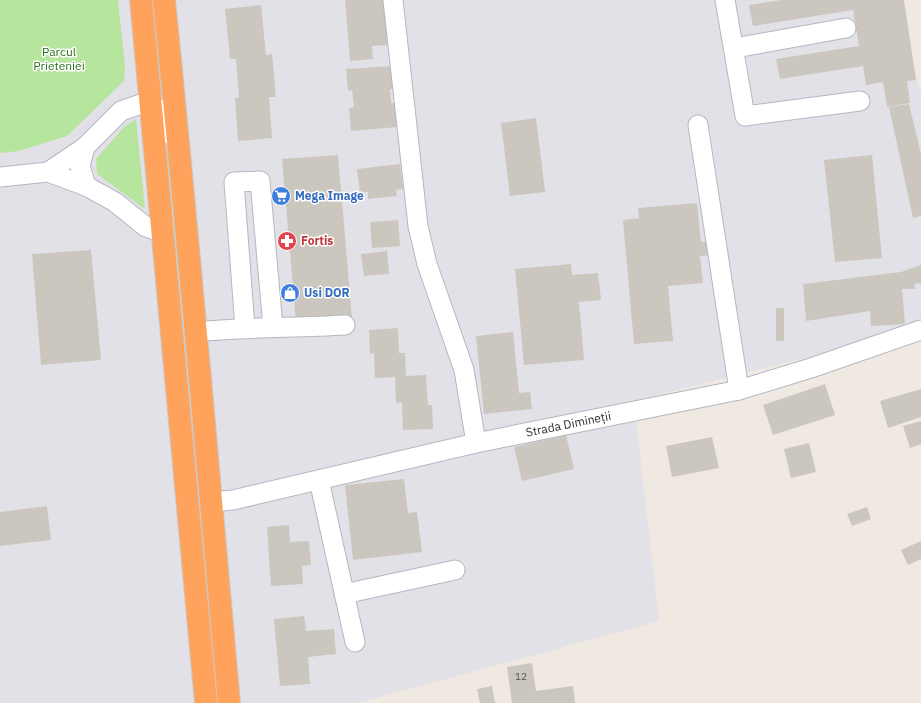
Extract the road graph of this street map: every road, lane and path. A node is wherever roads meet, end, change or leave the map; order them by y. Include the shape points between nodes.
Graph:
1 (141, 0) edge
2 (164, 0) edge
3 (393, 0) edge
4 (725, 0) edge
5 (846, 28) dead end
6 (734, 48) junction
7 (860, 101) dead end
8 (152, 106) junction
9 (698, 125) dead end
10 (84, 148) junction
11 (48, 172) junction
12 (0, 177) edge
13 (86, 186) junction
14 (185, 205) junction
15 (164, 233) junction
16 (345, 325) dead end
17 (273, 326) junction
18 (244, 328) junction
19 (921, 330) edge
20 (195, 332) junction
21 (739, 390) junction
22 (476, 443) junction
23 (319, 480) junction
24 (211, 502) junction
25 (455, 570) dead end
26 (344, 594) junction
27 (355, 642) dead end
28 (206, 703) edge
29 (229, 703) edge

1 - 8 highway
2 - 14 highway
3 - 22 street via 418,226 427,264 464,370
4 - 6 street
5 - 6 street
6 - 7 street via 745,116
8 - 10 street via 141,104 121,111
8 - 14 street via 166,111 172,167
8 - 15 highway
9 - 21 street
10 - 11 street
10 - 13 street via 80,166
11 - 12 street
11 - 13 street
13 - 15 street via 115,202 146,227
14 - 20 highway
15 - 28 highway
16 - 17 street via 284,328
17 - 18 street
17 - 18 street via 260,181 234,182
18 - 20 street
19 - 21 street, Strada Dimineții
20 - 24 highway
21 - 22 street, Strada Dimineții
22 - 23 street, Strada Dimineții
23 - 24 street, Strada Dimineții via 233,500
23 - 26 street
24 - 29 highway
25 - 26 street
26 - 27 street

